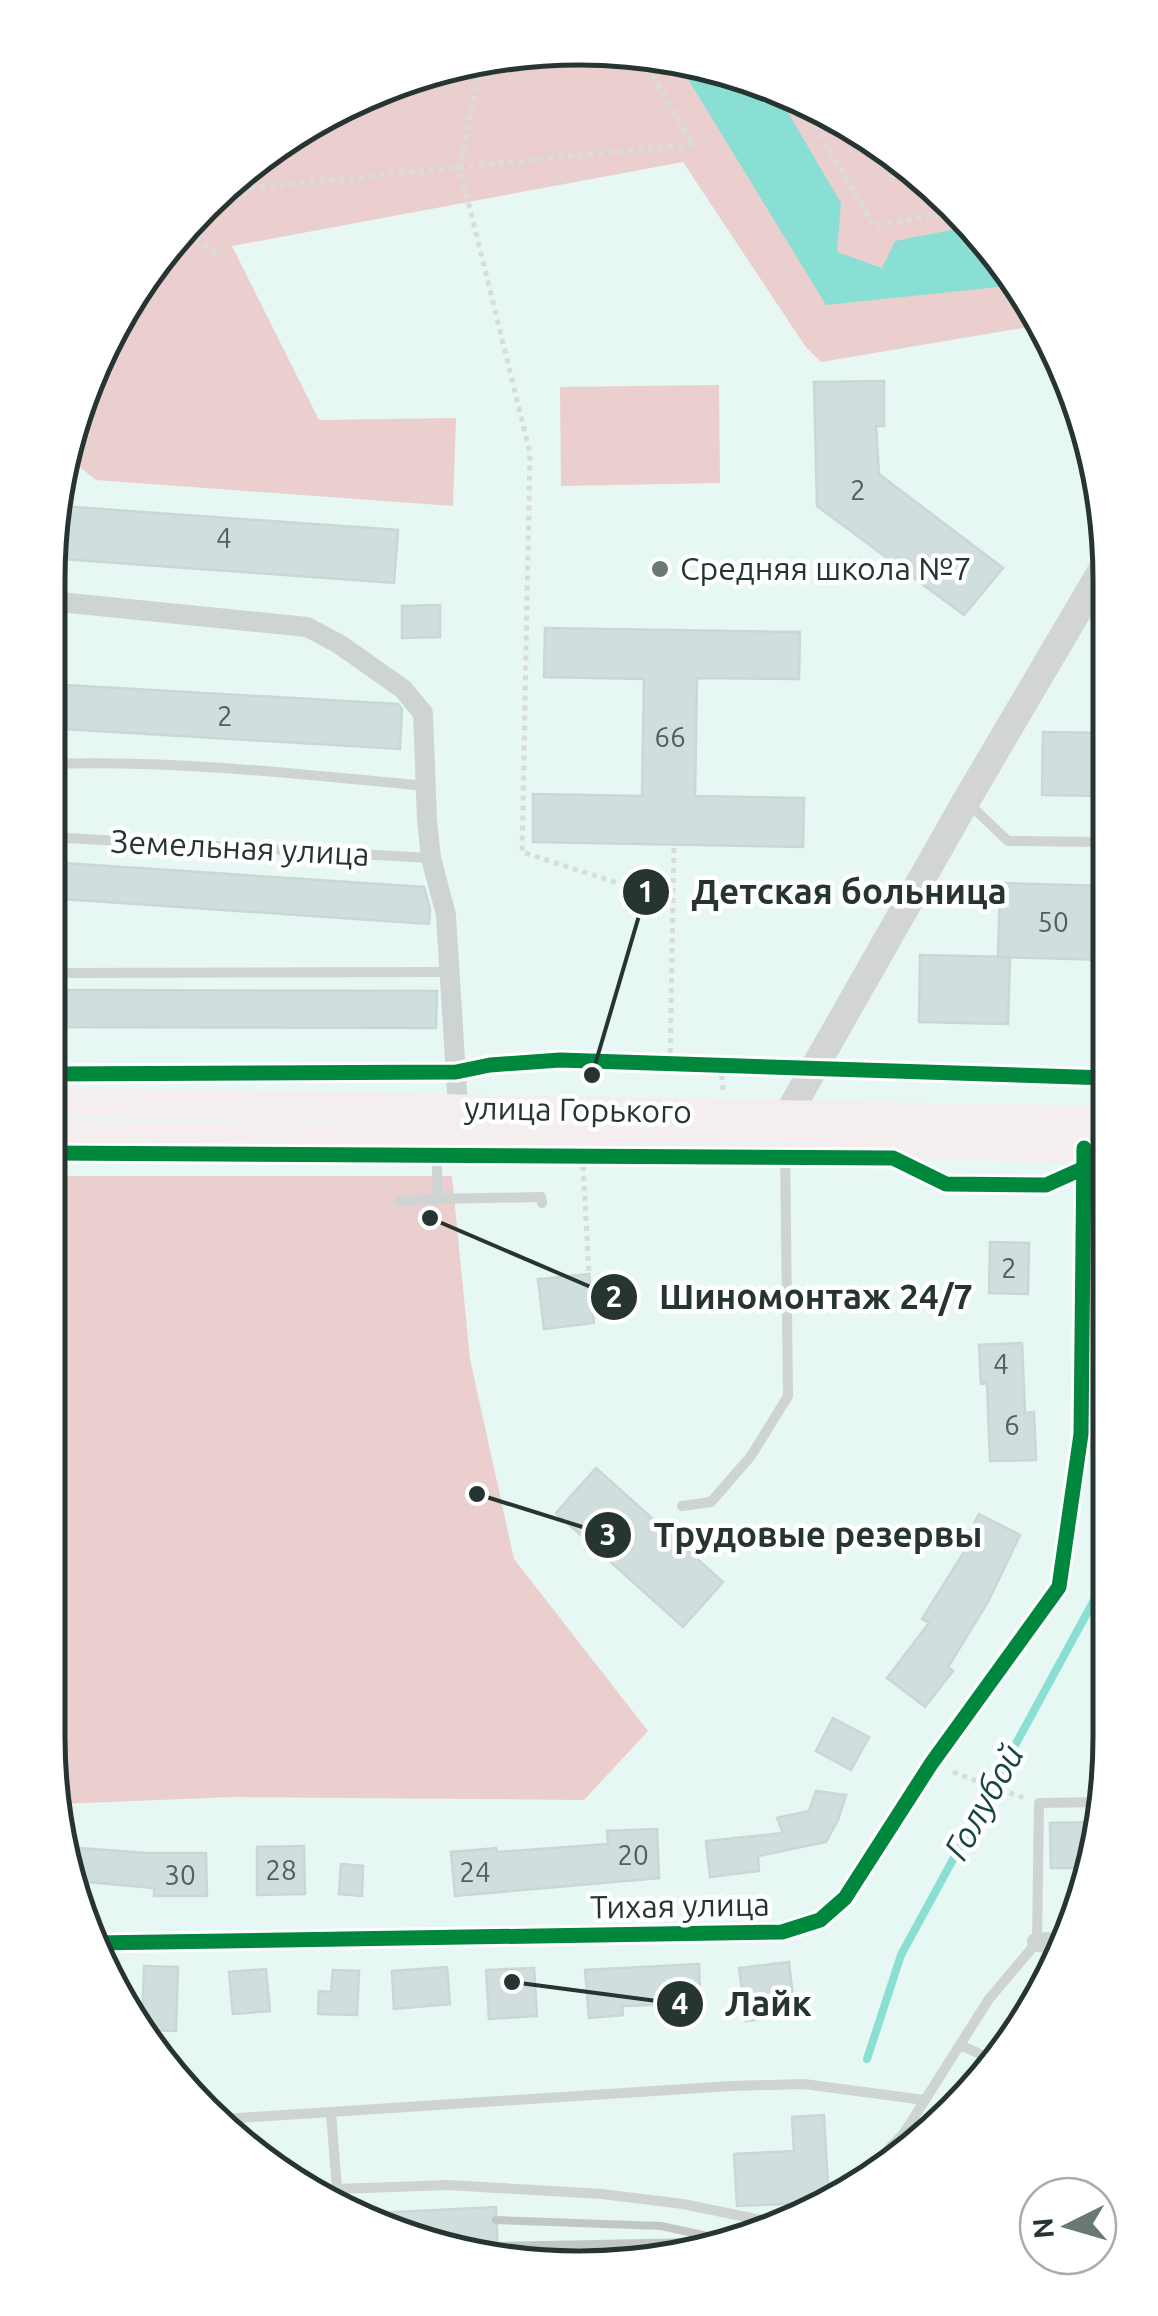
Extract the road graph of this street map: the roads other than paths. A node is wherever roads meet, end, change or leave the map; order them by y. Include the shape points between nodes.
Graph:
1 (65, 603) edge
2 (1093, 611) edge
3 (65, 763) edge
4 (426, 786) junction
5 (966, 800) junction
6 (65, 838) edge
7 (1093, 842) edge
8 (431, 858) junction
9 (450, 972) junction
10 (65, 973) edge
11 (65, 1102) edge
12 (458, 1108) junction
13 (1093, 1120) edge
14 (786, 1127) junction
15 (65, 1135) edge
16 (436, 1141) junction
17 (1093, 1148) edge
18 (438, 1200) junction
19 (399, 1202) dead end
20 (542, 1203) dead end
21 (1093, 1245) edge
22 (1087, 1440) junction
23 (1093, 1445) edge
24 (682, 1506) dead end
25 (1089, 1802) edge
26 (1037, 1942) junction
27 (1050, 1942) edge
28 (108, 1943) edge
29 (960, 2044) junction
30 (983, 2055) edge
31 (924, 2100) junction
32 (331, 2113) junction
33 (234, 2117) edge
34 (904, 2133) joint
35 (894, 2143) edge
36 (757, 2219) edge

1 - 4 street via 320,631 404,689 423,712
2 - 5 main road
3 - 4 lane
4 - 8 street
5 - 7 lane via 1008,841
5 - 14 main road
6 - 8 lane, Земельная улица
8 - 9 street via 446,915
9 - 10 lane
9 - 12 street
11 - 12 main road, улица Горького
12 - 14 main road, улица Горького
13 - 14 main road, улица Горького
14 - 16 main road, улица Горького
14 - 17 main road, улица Горького
14 - 24 lane via 788,1396 751,1456 711,1502
15 - 16 main road, улица Горького
16 - 18 lane
18 - 19 lane
18 - 20 lane via 541,1197
21 - 22 street, Тихая улица
22 - 23 lane
22 - 28 street, Тихая улица via 1059,1587 931,1764 846,1898 820,1920 782,1932
25 - 26 lane via 1039,1803
26 - 27 street
26 - 29 lane
29 - 30 lane
29 - 31 lane
31 - 32 lane via 804,2084
31 - 34 lane
32 - 33 lane
32 - 36 lane via 337,2189 448,2186 602,2194
34 - 35 lane

